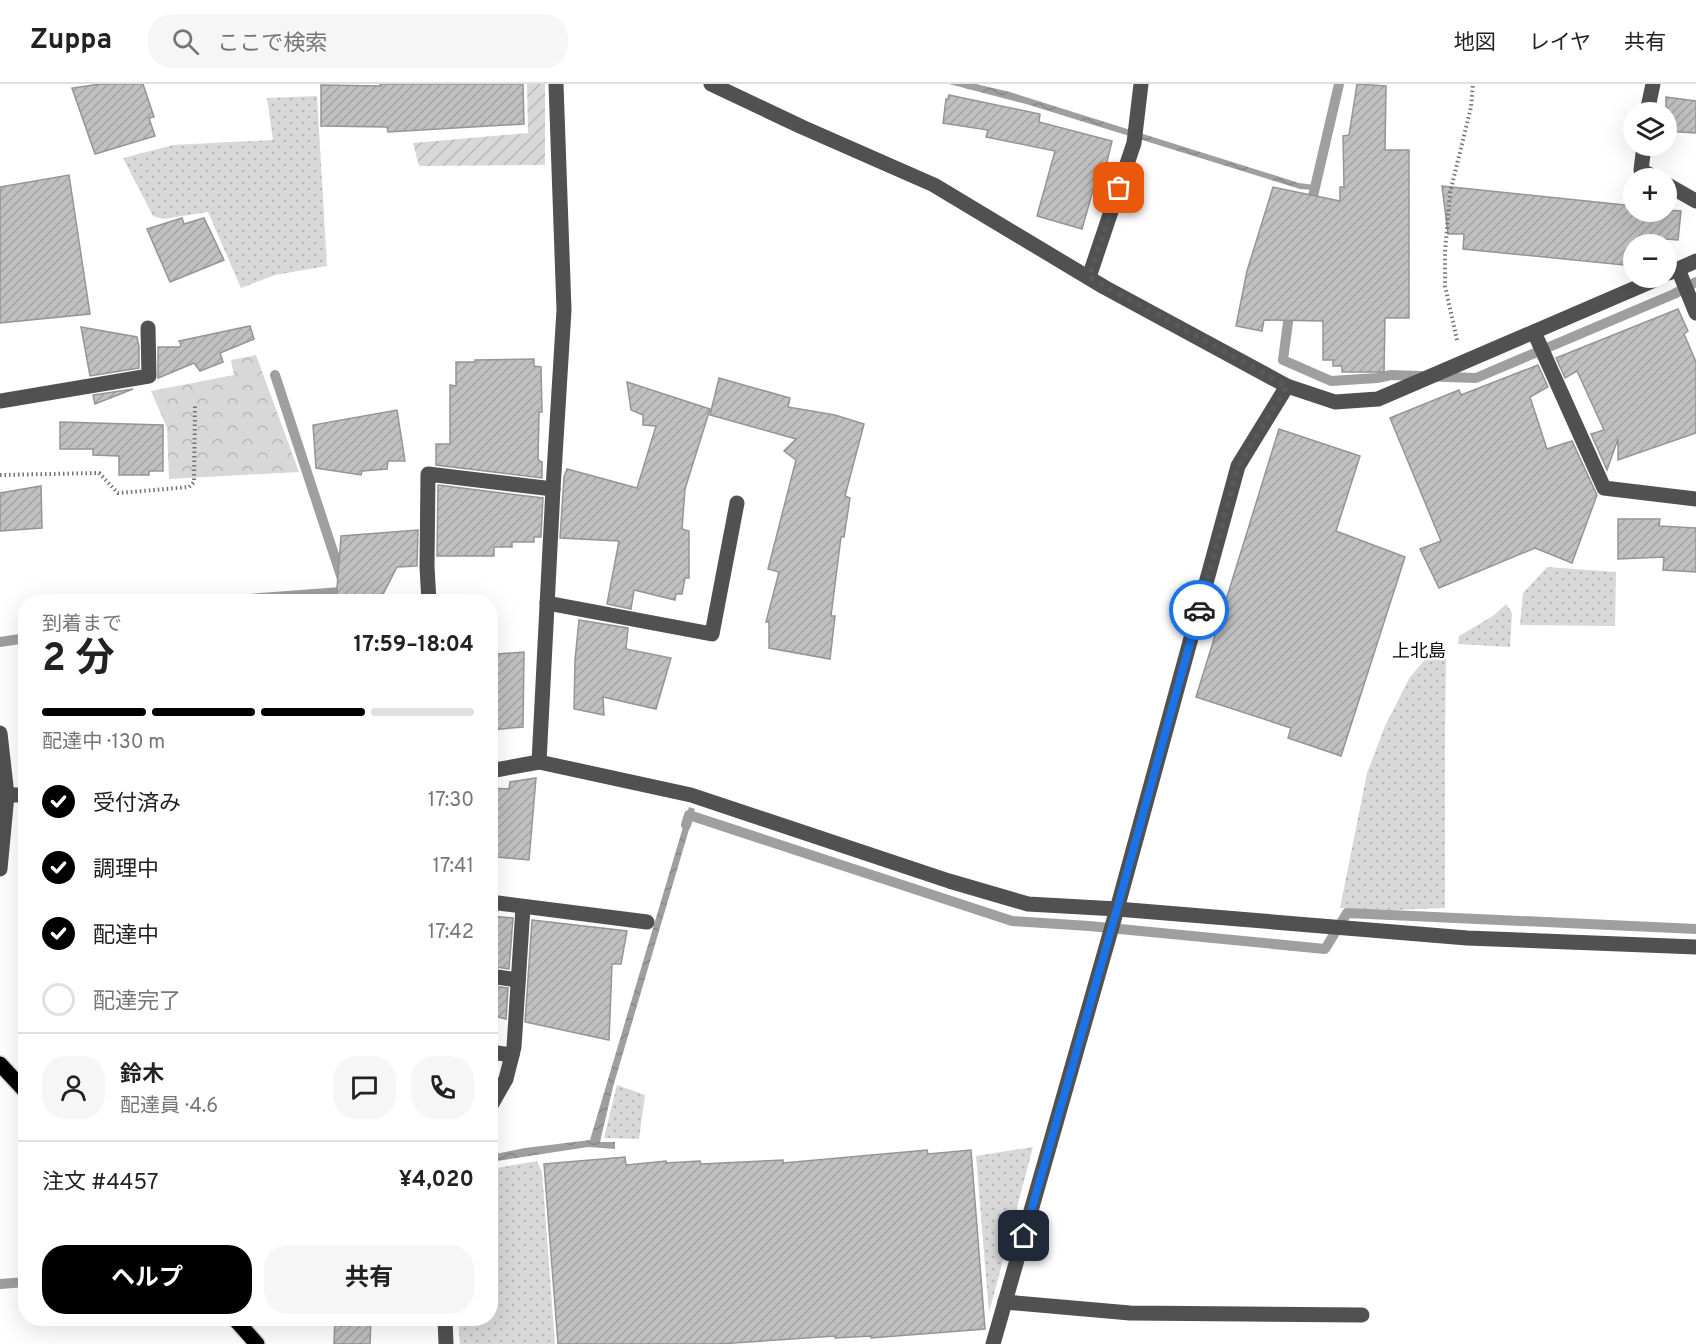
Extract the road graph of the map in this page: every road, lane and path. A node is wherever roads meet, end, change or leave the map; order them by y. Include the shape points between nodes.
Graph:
1 (556, 84) edge
2 (711, 84) edge
3 (1141, 84) edge
4 (1473, 84) edge
5 (1653, 84) edge
6 (1649, 102) edge
7 (1677, 190) edge
8 (1696, 201) edge
9 (1696, 261) edge
10 (1677, 270) edge
11 (1089, 277) junction
12 (1677, 281) edge
13 (1636, 288) edge
14 (1696, 313) edge
15 (148, 328) dead end
16 (1534, 332) junction
17 (1462, 363) junction
18 (1287, 386) junction
19 (0, 401) edge
20 (195, 406) dead end
21 (0, 475) edge
22 (553, 489) junction
23 (1696, 500) edge
24 (737, 503) dead end
25 (429, 594) edge
26 (547, 603) junction
27 (0, 733) edge
28 (539, 762) junction
29 (498, 770) edge
30 (7, 795) junction
31 (18, 795) edge
32 (0, 869) edge
33 (498, 903) edge
34 (523, 907) junction
35 (1117, 909) junction
36 (647, 922) dead end
37 (1696, 947) edge
38 (498, 977) edge
39 (518, 980) junction
40 (498, 1053) edge
41 (512, 1055) junction
42 (0, 1064) edge
43 (18, 1083) edge
44 (498, 1092) edge
45 (1005, 1302) junction
46 (1362, 1315) dead end
47 (241, 1326) edge
48 (445, 1326) edge
49 (257, 1344) edge
50 (446, 1344) edge
51 (993, 1344) edge

1 - 22 street via 564,310
2 - 11 street via 934,185
3 - 11 street via 1134,143
4 - 17 path via 1450,194 1445,252 1445,286
5 - 6 street
7 - 8 street
9 - 10 street
11 - 18 street
12 - 14 street
13 - 16 street
15 - 19 street via 148,376
16 - 17 street
16 - 23 street via 1604,488
17 - 18 street via 1378,399 1335,402
18 - 35 street via 1238,466
20 - 21 path via 194,482 189,487 118,493 99,473
22 - 25 street via 428,474
22 - 26 street
24 - 26 street via 712,634
26 - 28 street
27 - 30 street
28 - 29 street
28 - 35 street via 691,795 1028,904
30 - 31 street
30 - 32 street
33 - 34 street
34 - 36 street
34 - 39 street
35 - 37 street via 1467,938
35 - 45 street
38 - 39 street
39 - 41 street
40 - 41 street
41 - 44 street
42 - 43 main road
45 - 46 street via 1130,1313
45 - 51 street
47 - 49 main road
48 - 50 street

